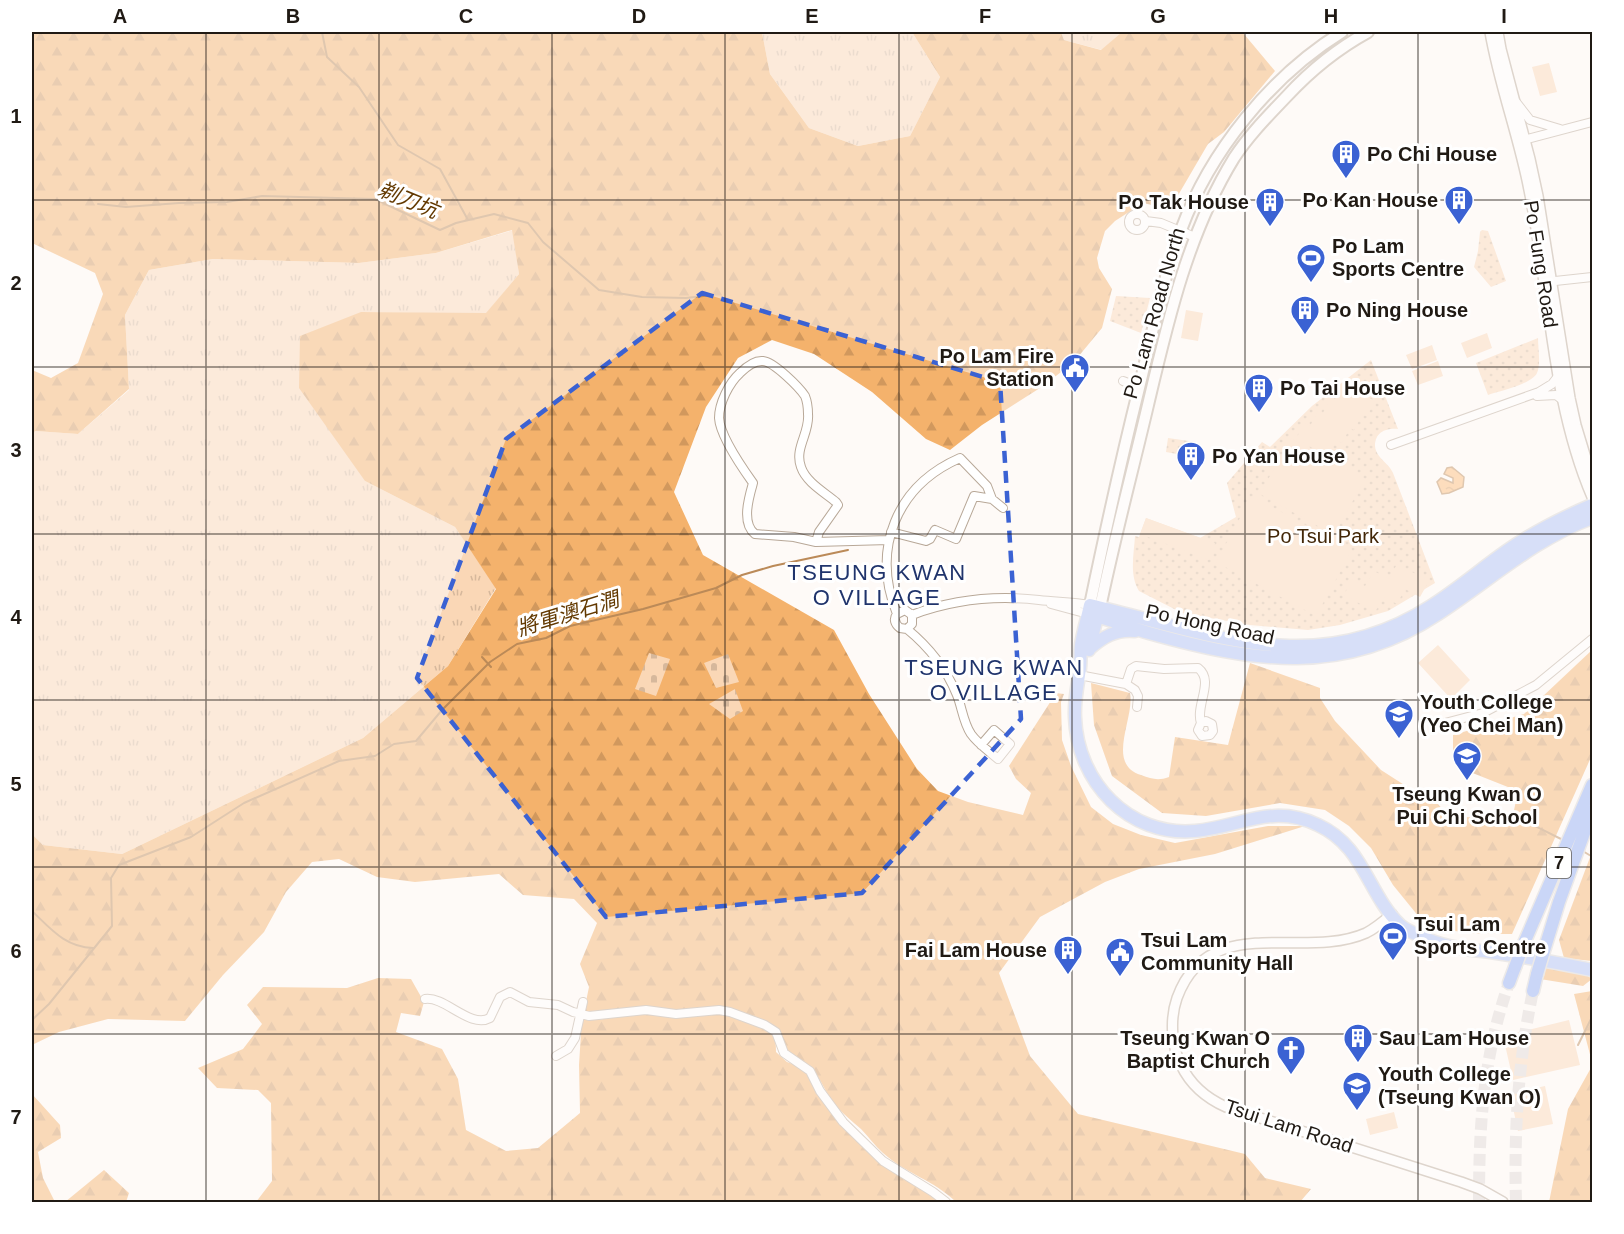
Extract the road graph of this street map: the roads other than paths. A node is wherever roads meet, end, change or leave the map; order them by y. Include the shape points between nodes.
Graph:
1 (1342, 32) edge
2 (1368, 32) edge
3 (1490, 32) edge
4 (1498, 32) edge
5 (1516, 102) junction
6 (1593, 122) edge
7 (1561, 129) junction
8 (1522, 140) junction
9 (1146, 221) dead end
10 (1181, 230) junction
11 (1196, 237) junction
12 (1593, 277) edge
13 (1548, 281) junction
14 (1559, 375) junction
15 (1124, 381) dead end
16 (1139, 387) junction
17 (1521, 399) junction
18 (1564, 401) junction
19 (1390, 445) dead end
20 (1593, 478) edge
21 (1593, 497) edge
22 (992, 499) junction
23 (1593, 505) edge
24 (1003, 508) dead end
25 (1593, 518) edge
26 (890, 536) junction
27 (816, 542) junction
28 (1094, 611) junction
29 (897, 614) junction
30 (912, 615) junction
31 (907, 629) junction
32 (1148, 633) junction
33 (1593, 639) edge
34 (1089, 649) junction
35 (1080, 670) junction
36 (1126, 684) junction
37 (1137, 707) dead end
38 (1201, 723) dead end
39 (1441, 724) dead end
40 (981, 745) dead end
41 (1593, 785) edge
42 (1593, 811) edge
43 (1392, 914) junction
44 (1593, 970) edge
45 (1509, 983) tunnel mouth
46 (1533, 991) tunnel mouth
47 (425, 999) dead end
48 (583, 1002) dead end
49 (581, 1015) junction
50 (556, 1056) dead end
51 (946, 1203) edge
52 (1503, 1203) edge

1 - 10 main road, Po Lam Road North via 1306,57 1264,98 1214,165
2 - 11 main road, Po Lam Road North via 1321,63 1256,129 1235,157
3 - 8 street, Po Fung Road via 1499,73
4 - 5 street, Po Fung Road
5 - 7 street via 1530,120
5 - 8 street, Po Fung Road
6 - 7 street
7 - 8 street
8 - 13 street, Po Fung Road
9 - 10 street
10 - 11 street
10 - 16 main road, Po Lam Road North
11 - 28 main road, Po Lam Road North via 1165,333
12 - 13 street
13 - 14 street, Po Fung Road
13 - 20 street, Po Fung Road via 1572,405
14 - 17 street via 1549,387
14 - 18 street, Po Fung Road
15 - 16 street
16 - 28 main road, Po Lam Road North
17 - 18 street via 1554,394
17 - 19 street
18 - 21 street, Po Fung Road via 1579,464
22 - 24 street
22 - 26 street via 974,496 956,539 935,530 926,541
22 - 26 street via 987,486 960,458 932,473 915,489
23 - 28 main road, Po Hong Road via 1518,543 1418,614 1382,632 1345,642 1305,648 1251,644
25 - 32 main road, Po Hong Road via 1530,549 1427,622 1364,649 1315,658 1272,658
26 - 27 street
26 - 29 street via 886,577
27 - 27 street via 755,534 749,528 747,502 753,483 740,465 719,418 729,386 753,363 773,364 805,397 808,421 799,461 808,479 838,505
28 - 30 street, Po Hong Road via 1000,597 942,605
28 - 32 main road, Po Hong Road
28 - 34 main road, Po Lam Road North
28 - 35 main road, Po Lam Road North via 1080,647
29 - 30 street via 905,610
29 - 31 street via 896,624
30 - 31 street via 912,624
31 - 40 street via 944,669 967,728
32 - 34 main road via 1119,631
33 - 39 street via 1527,690 1483,713
34 - 35 main road, Po Lam Road North
35 - 36 street
35 - 43 main road, Po Lam Road North via 1075,717 1080,748 1098,787 1117,807 1142,822 1169,831 1202,830 1270,815 1308,821 1332,832 1352,851
36 - 37 street via 1137,693
36 - 38 street via 1136,666 1198,668 1206,681
41 - 45 highway, 7, bridge
42 - 46 highway, 7, bridge via 1559,902
43 - 44 main road, Po Lam Road North via 1403,927 1447,947
43 - 52 street, Tsui Lam Road via 1377,927 1355,936 1323,942 1242,944 1206,959 1185,980 1176,1000 1173,1034 1179,1060 1186,1075 1210,1100 1469,1184
47 - 49 street via 434,999 484,1021 491,1017 502,995 510,992 529,1002 558,1005
48 - 49 street
49 - 50 street via 568,1049
49 - 51 street via 718,1010 770,1027 785,1055 810,1071 843,1122 882,1161

